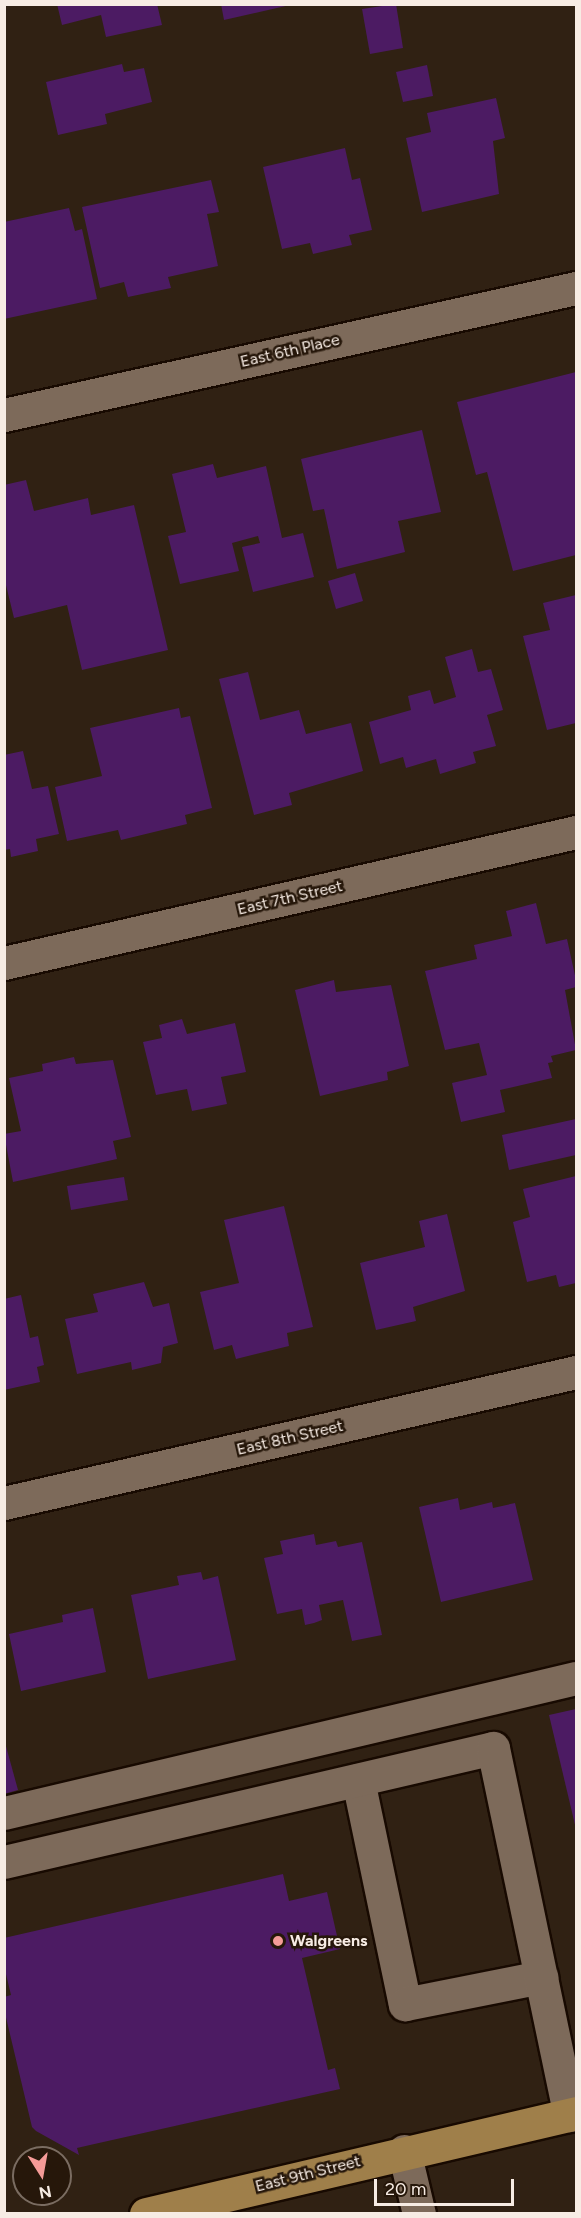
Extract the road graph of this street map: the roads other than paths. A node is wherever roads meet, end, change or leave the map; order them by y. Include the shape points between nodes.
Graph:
1 (576, 288) edge
2 (4, 415) edge
3 (576, 832) edge
4 (4, 963) edge
5 (576, 1372) edge
6 (4, 1503) edge
7 (576, 1678) edge
8 (358, 1780) junction
9 (4, 1813) edge
10 (4, 1862) edge
11 (541, 1977) junction
12 (573, 2114) edge
13 (404, 2151) junction
14 (210, 2206) edge
15 (146, 2214) edge
16 (419, 2214) edge

1 - 2 street, East 6th Place
3 - 4 street, East 7th Street
5 - 6 street, East 8th Street
7 - 9 street
8 - 10 street
8 - 11 street via 405,2004
8 - 11 street via 493,1748
11 - 12 street
12 - 13 main road, East 9th Street
13 - 14 main road, East 9th Street
13 - 16 street
14 - 15 main road, East 9th Street

